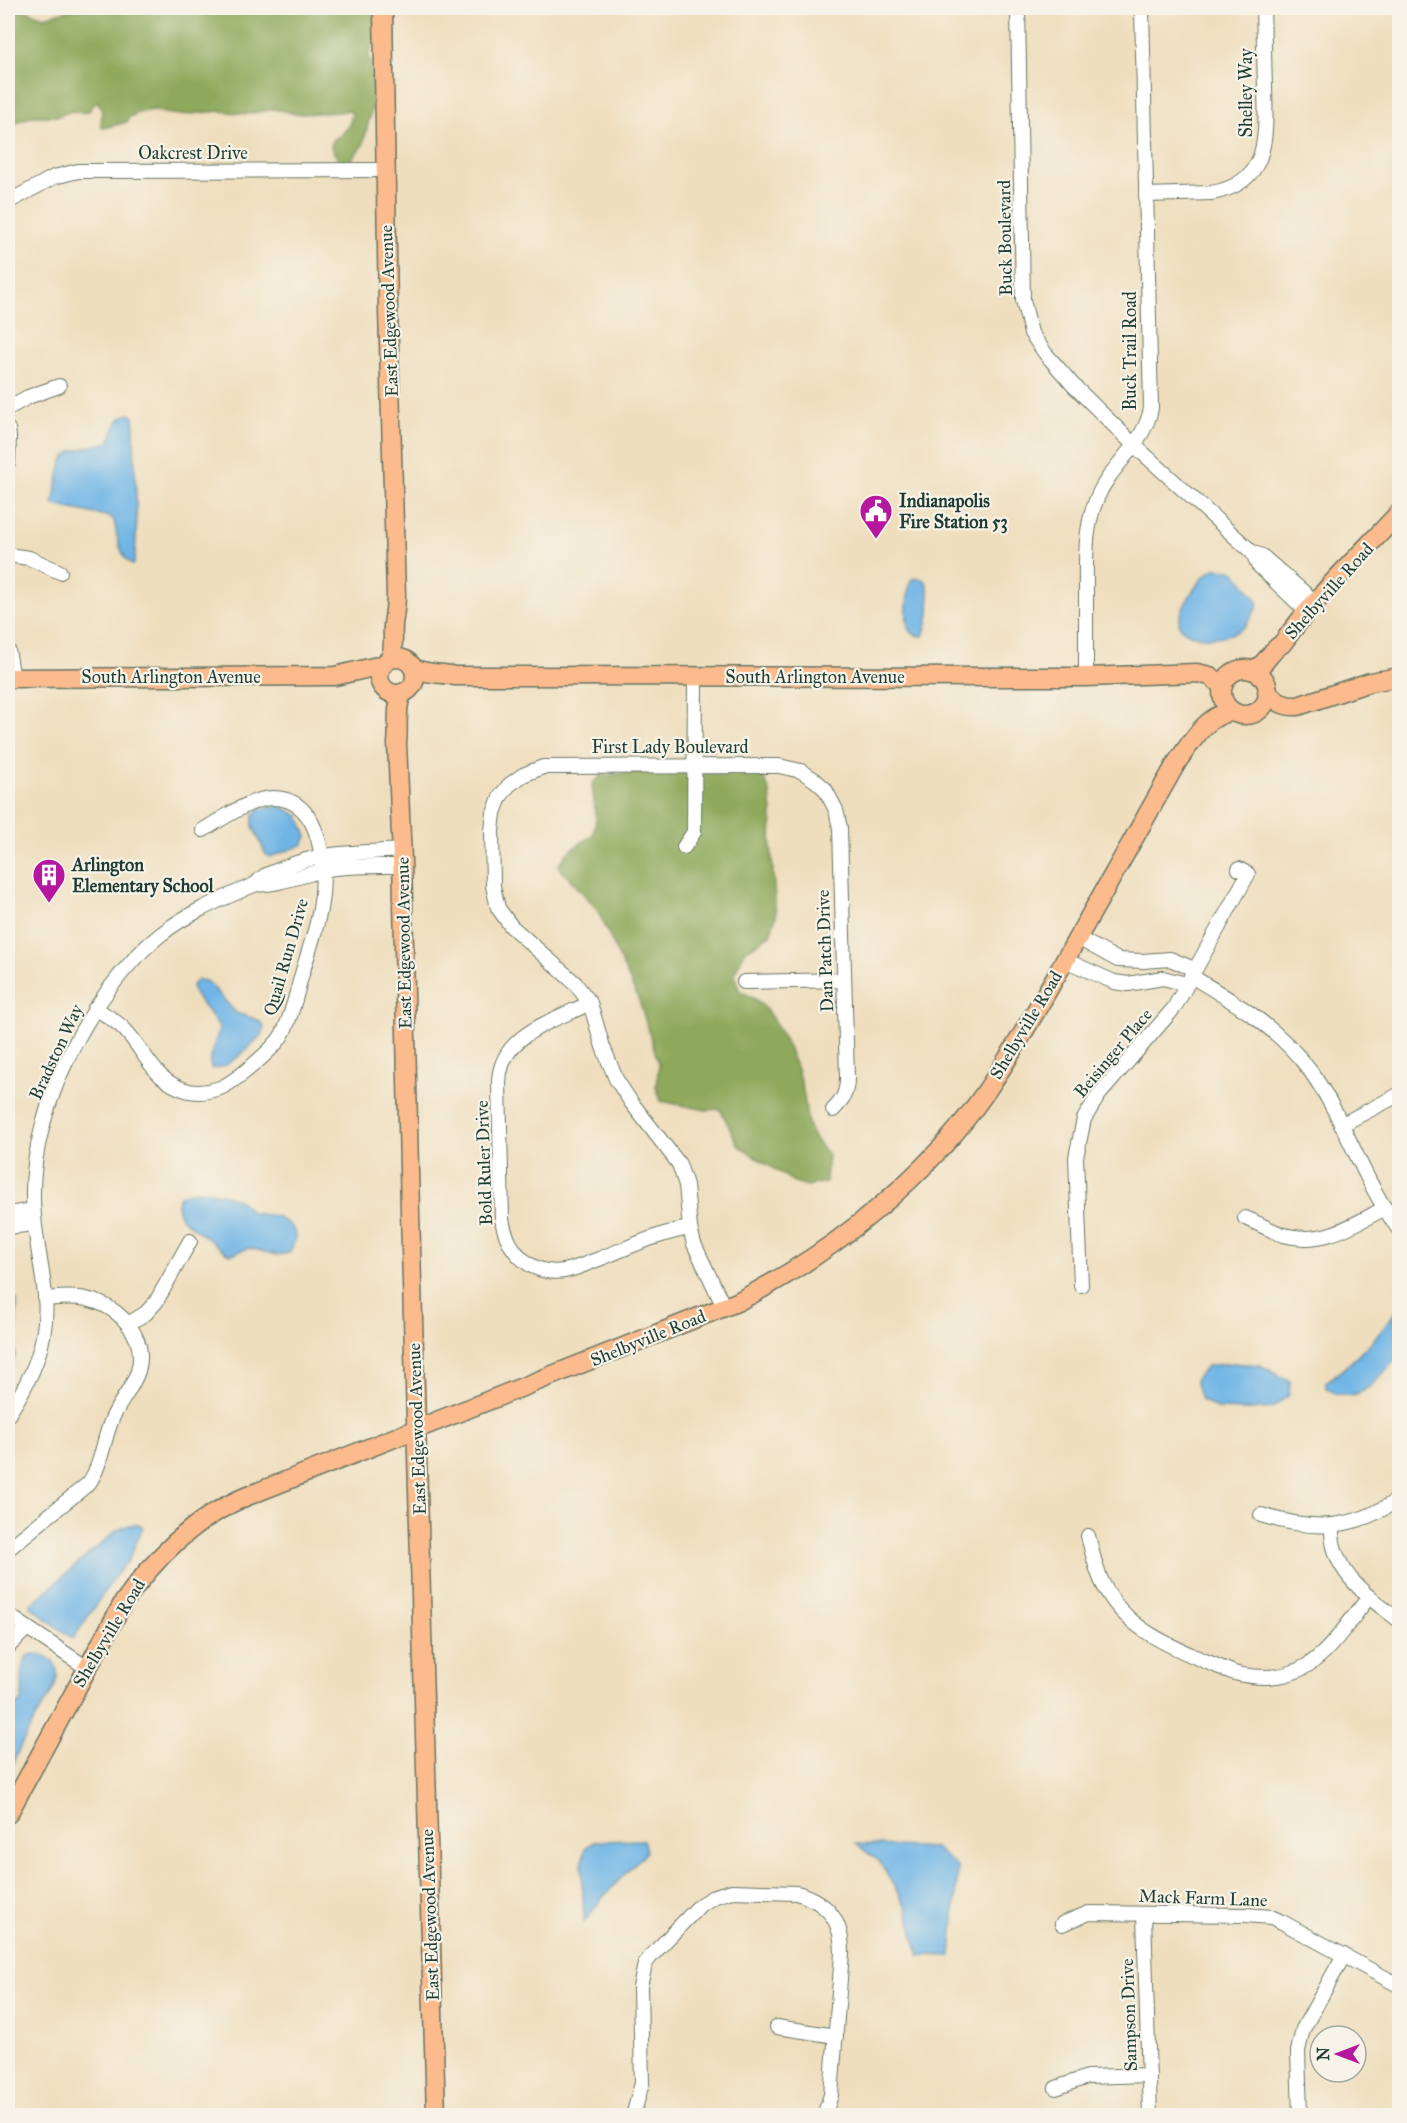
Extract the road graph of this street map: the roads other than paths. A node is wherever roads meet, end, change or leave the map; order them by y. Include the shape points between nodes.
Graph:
1 (382, 8) edge
2 (1018, 8) edge
3 (1142, 8) edge
4 (1263, 8) edge
5 (385, 170) junction
6 (1146, 195) junction
7 (8, 202) edge
8 (59, 386) dead end
9 (8, 408) edge
10 (8, 429) edge
11 (1134, 445) junction
12 (8, 464) edge
13 (1400, 512) edge
14 (8, 555) edge
15 (60, 572) dead end
16 (1311, 607) junction
17 (1282, 644) junction
18 (8, 650) edge
19 (1244, 671) junction
20 (1176, 672) junction
21 (396, 676) junction
22 (695, 677) junction
23 (1086, 677) junction
24 (1400, 677) edge
25 (10, 678) edge
26 (1223, 689) junction
27 (1267, 689) junction
28 (1329, 698) junction
29 (1233, 712) junction
30 (1253, 713) junction
31 (1194, 737) junction
32 (695, 765) junction
33 (825, 789) joint
34 (203, 830) dead end
35 (684, 848) dead end
36 (402, 858) junction
37 (321, 863) junction
38 (1239, 869) dead end
39 (1078, 938) junction
40 (1065, 960) junction
41 (1190, 976) junction
42 (844, 980) junction
43 (744, 982) dead end
44 (590, 1003) junction
45 (96, 1008) junction
46 (1400, 1094) edge
47 (832, 1110) dead end
48 (1341, 1125) junction
49 (1385, 1208) junction
50 (8, 1214) edge
51 (34, 1217) junction
52 (1245, 1218) dead end
53 (8, 1227) edge
54 (690, 1228) junction
55 (1400, 1231) edge
56 (190, 1241) dead end
57 (1081, 1285) dead end
58 (45, 1299) junction
59 (724, 1307) junction
60 (128, 1324) junction
61 (8, 1415) edge
62 (417, 1429) junction
63 (1400, 1498) edge
64 (1261, 1515) dead end
65 (1332, 1526) junction
66 (1088, 1536) dead end
67 (8, 1549) edge
68 (1369, 1597) junction
69 (10, 1621) edge
70 (1400, 1621) edge
71 (27, 1628) junction
72 (8, 1647) edge
73 (87, 1668) junction
74 (8, 1814) edge
75 (1144, 1914) junction
76 (1062, 1924) dead end
77 (1344, 1956) junction
78 (1400, 1986) edge
79 (777, 2027) dead end
80 (836, 2036) junction
81 (1149, 2075) junction
82 (1056, 2088) dead end
83 (436, 2115) edge
84 (633, 2115) edge
85 (824, 2115) edge
86 (1150, 2115) edge
87 (1300, 2115) edge

1 - 5 main road, East Edgewood Avenue
2 - 11 street, Buck Boulevard via 1023,300 1031,333 1073,385
3 - 6 street, Buck Trail Road
4 - 6 street, Shelley Way via 1266,134 1259,161 1241,182 1221,191
5 - 7 street, Oakcrest Drive via 78,171 54,177
5 - 21 main road, East Edgewood Avenue
6 - 11 street, Buck Trail Road via 1151,408
8 - 9 street
10 - 12 street
11 - 16 street, Buck Boulevard via 1253,554 1262,556
11 - 23 street, Buck Trail Road via 1103,484 1087,529
13 - 16 main road, Shelbyville Road
14 - 15 street via 29,558
16 - 17 main road, Shelbyville Road
17 - 19 main road via 1262,665
17 - 27 main road
18 - 25 street
19 - 20 main road, South Arlington Avenue via 1198,665
19 - 26 main road via 1229,676
19 - 27 main road via 1261,676
20 - 23 main road, South Arlington Avenue
20 - 26 main road, South Arlington Avenue via 1204,674
21 - 22 main road, South Arlington Avenue via 445,673
21 - 25 main road, South Arlington Avenue via 344,680 335,676
21 - 36 main road, East Edgewood Avenue
22 - 23 main road, South Arlington Avenue
22 - 32 street
24 - 28 main road via 1370,682
26 - 29 main road via 1225,703
26 - 31 main road
27 - 28 main road via 1279,704 1289,707
27 - 30 main road via 1264,704
28 - 30 main road via 1299,713
29 - 30 main road
29 - 31 main road via 1219,714
31 - 39 main road, Shelbyville Road
32 - 33 street, First Lady Boulevard via 788,767 808,775
32 - 35 street via 694,832
32 - 44 street, First Lady Boulevard via 552,765 523,774 500,797 492,822 493,886 498,908 511,926 575,983
33 - 42 street, Dan Patch Drive via 840,828
34 - 37 street, Quail Run Drive via 257,801 284,800 298,806 313,822
36 - 37 street, Bradston Way via 341,867
36 - 62 main road, East Edgewood Avenue
37 - 45 street, Bradston Way via 264,886 256,884 201,908 160,934 116,978
37 - 45 street, Quail Run Drive via 320,910 282,1034 266,1054 224,1086 194,1092 170,1084 126,1031
38 - 41 street, Beisinger Place via 1248,874
39 - 40 main road, Shelbyville Road
39 - 41 street via 1118,960 1170,959
40 - 41 street via 1114,982 1128,984
40 - 59 main road, Shelbyville Road via 986,1092 915,1175 822,1252
41 - 48 street via 1240,1005 1281,1037 1309,1070
41 - 57 street, Beisinger Place via 1174,1008 1098,1096 1084,1119 1076,1157
42 - 43 street
42 - 47 street, Dan Patch Drive via 847,1088 842,1101
44 - 54 street via 607,1060 621,1087 680,1164
44 - 54 street, Bold Ruler Drive via 526,1034 502,1060 502,1219 507,1241 524,1261 558,1272 665,1233
45 - 51 street, Bradston Way via 73,1048 48,1108 35,1158
46 - 48 street
48 - 49 street
49 - 52 street via 1340,1232 1313,1238 1283,1234
49 - 55 street
50 - 51 street
51 - 53 street
51 - 58 street, Bradston Way
54 - 59 street
56 - 60 street via 156,1302
58 - 60 street via 96,1302 112,1309
58 - 61 street, Bradston Way via 37,1360
59 - 62 main road, Shelbyville Road
60 - 67 street via 139,1342 141,1359 132,1388 111,1420 96,1472 89,1484
62 - 73 main road, Shelbyville Road via 241,1498 191,1529 143,1575
62 - 83 main road, East Edgewood Avenue
63 - 65 street via 1361,1519
64 - 65 street via 1298,1525
65 - 68 street via 1340,1562 1353,1583
66 - 68 street via 1107,1592 1127,1616 1170,1645 1245,1676 1274,1677 1312,1664
68 - 70 street
69 - 71 street
71 - 72 street
71 - 73 street
73 - 74 main road, Shelbyville Road
75 - 76 street, Mack Farm Lane via 1089,1913
75 - 77 street, Mack Farm Lane via 1271,1917
75 - 81 street, Sampson Drive
77 - 78 street, Mack Farm Lane
77 - 87 street via 1303,2029 1298,2051
79 - 80 street
80 - 84 street via 842,1941 837,1921 814,1900 797,1893 722,1893 700,1905 645,1964 639,1994 642,2083
80 - 85 street via 831,2095
81 - 82 street via 1087,2077
81 - 86 street, Sampson Drive

